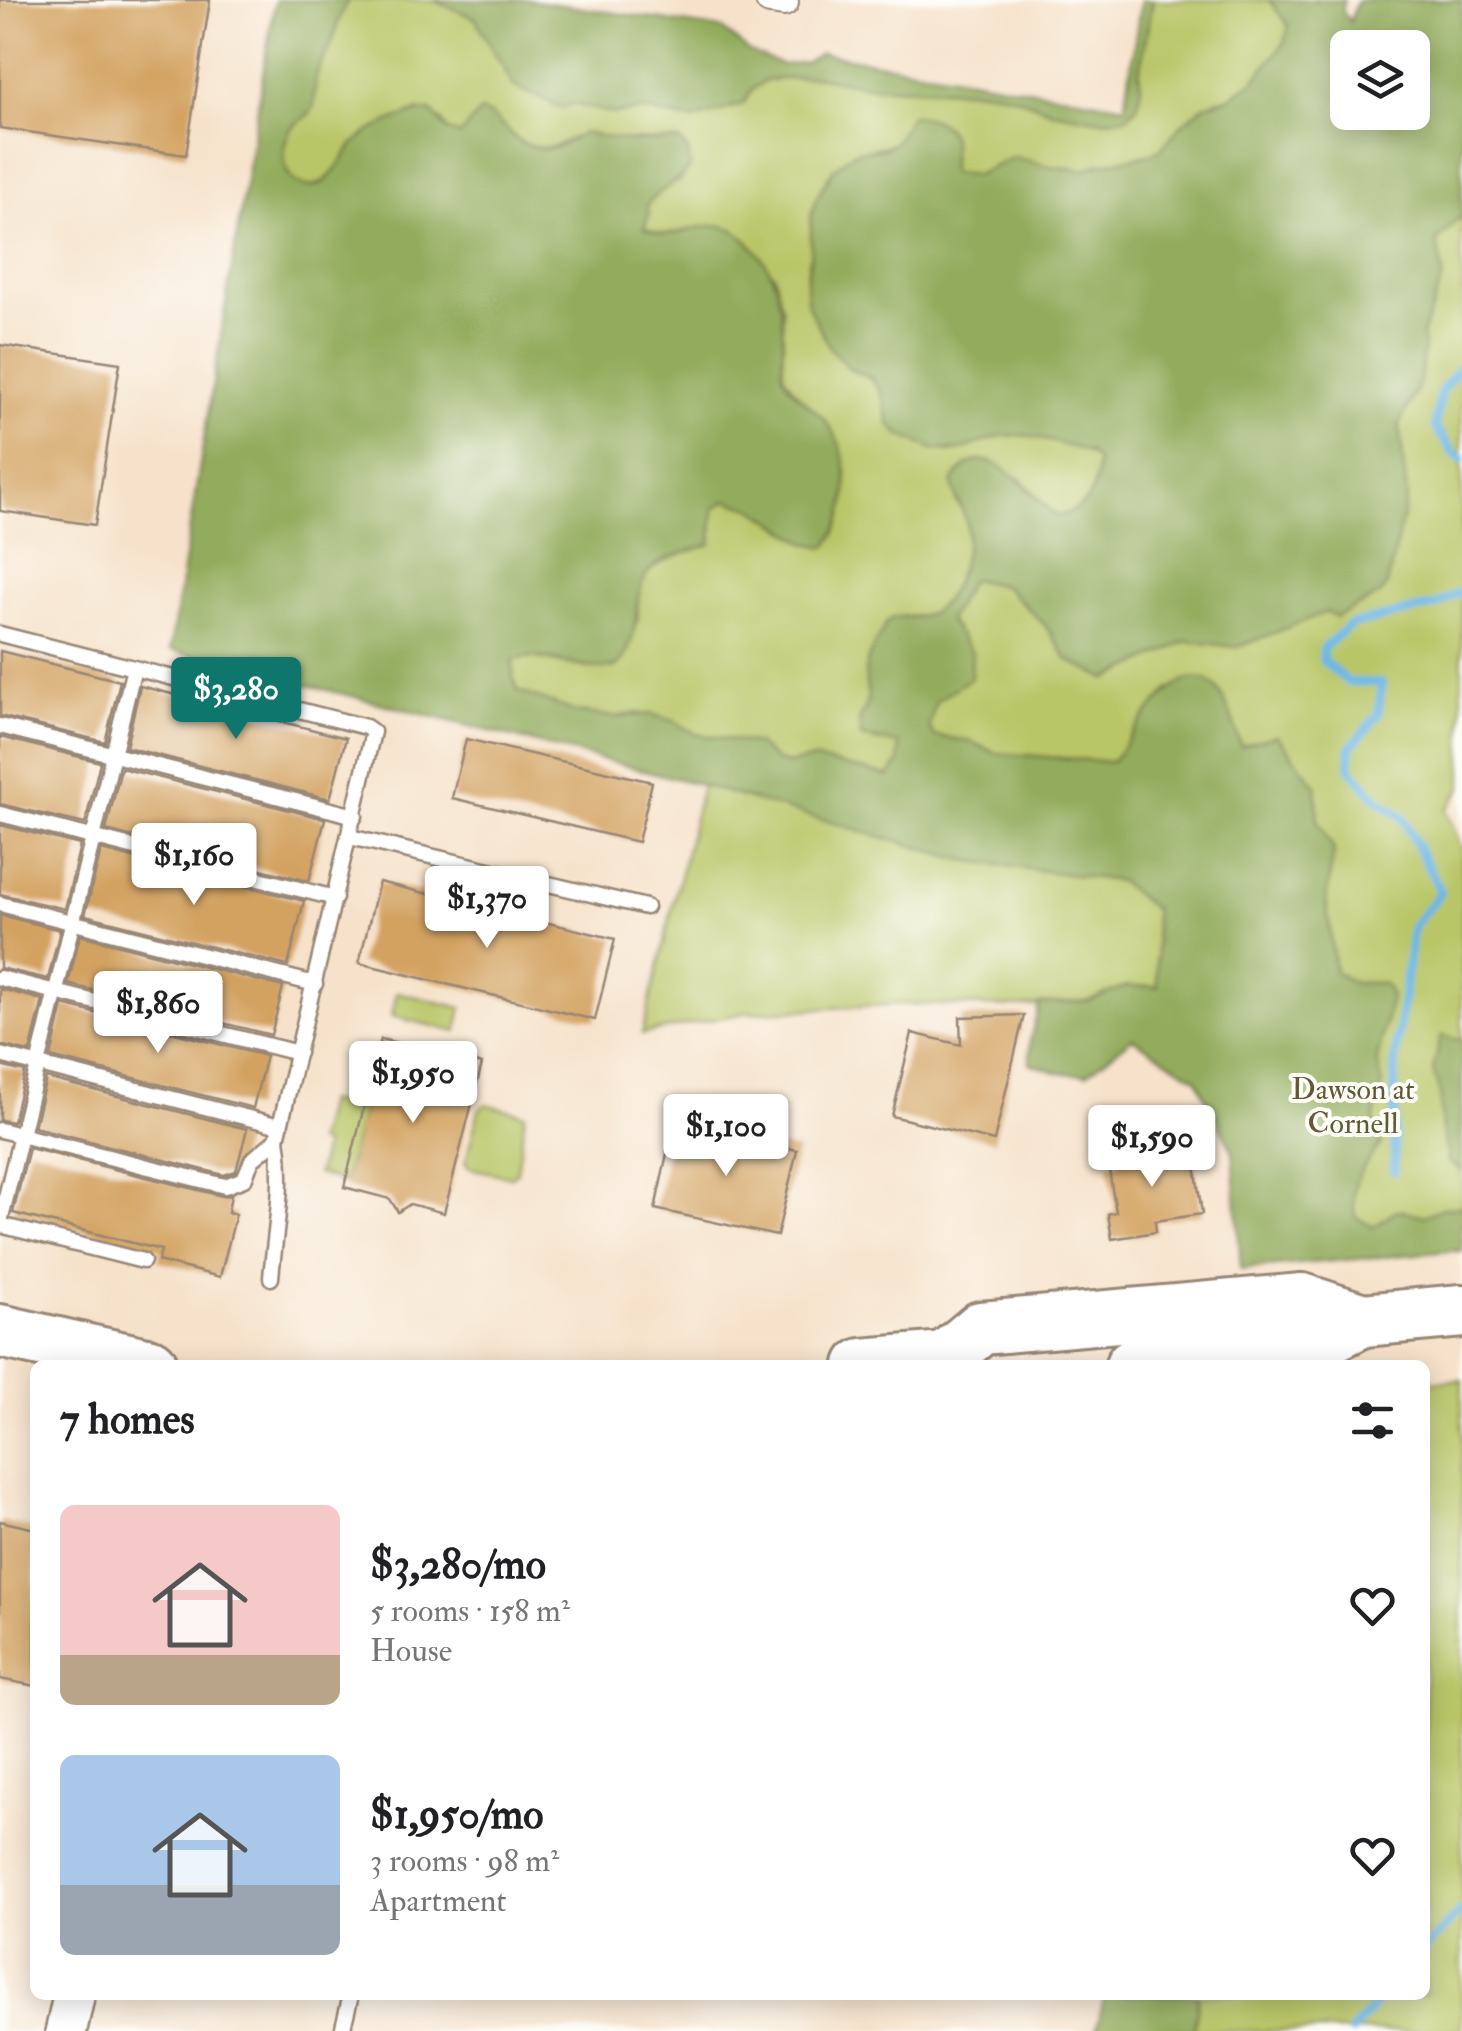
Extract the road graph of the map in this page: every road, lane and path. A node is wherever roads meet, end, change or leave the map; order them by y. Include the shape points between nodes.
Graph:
1 (0, 634) edge
2 (134, 668) junction
3 (0, 726) edge
4 (114, 754) junction
5 (0, 814) edge
6 (355, 816) junction
7 (350, 837) junction
8 (93, 838) junction
9 (335, 898) junction
10 (0, 904) edge
11 (646, 907) dead end
12 (72, 923) junction
13 (0, 978) edge
14 (315, 984) junction
15 (56, 992) junction
16 (298, 1053) junction
17 (0, 1054) edge
18 (38, 1064) junction
19 (0, 1130) edge
20 (279, 1132) junction
21 (21, 1135) junction
22 (0, 1223) edge
23 (143, 1261) dead end
24 (271, 1278) dead end
25 (1462, 1311) edge
26 (1363, 1320) junction
27 (0, 1331) edge
28 (129, 1360) edge
29 (921, 1360) edge
30 (1231, 1360) edge
31 (73, 2000) edge
32 (350, 2000) edge
33 (66, 2031) edge
34 (342, 2031) edge

1 - 2 lane
2 - 4 lane
2 - 6 lane via 366,727 372,744
3 - 4 lane
4 - 6 lane
4 - 8 lane
5 - 8 lane
6 - 7 lane
7 - 9 lane
7 - 11 lane
8 - 9 lane
8 - 12 lane
9 - 14 lane
10 - 12 lane
12 - 14 lane
12 - 15 lane
13 - 15 lane
14 - 16 lane
15 - 16 lane
15 - 18 lane
16 - 20 lane
17 - 18 lane
18 - 20 lane
18 - 21 lane
19 - 21 lane
20 - 21 lane via 244,1179 224,1186
20 - 24 lane via 283,1182
21 - 22 lane
22 - 23 lane
25 - 26 highway
26 - 29 highway via 1302,1300 981,1328 944,1358
26 - 30 highway via 1311,1346
27 - 28 highway
31 - 33 street
32 - 34 lane

